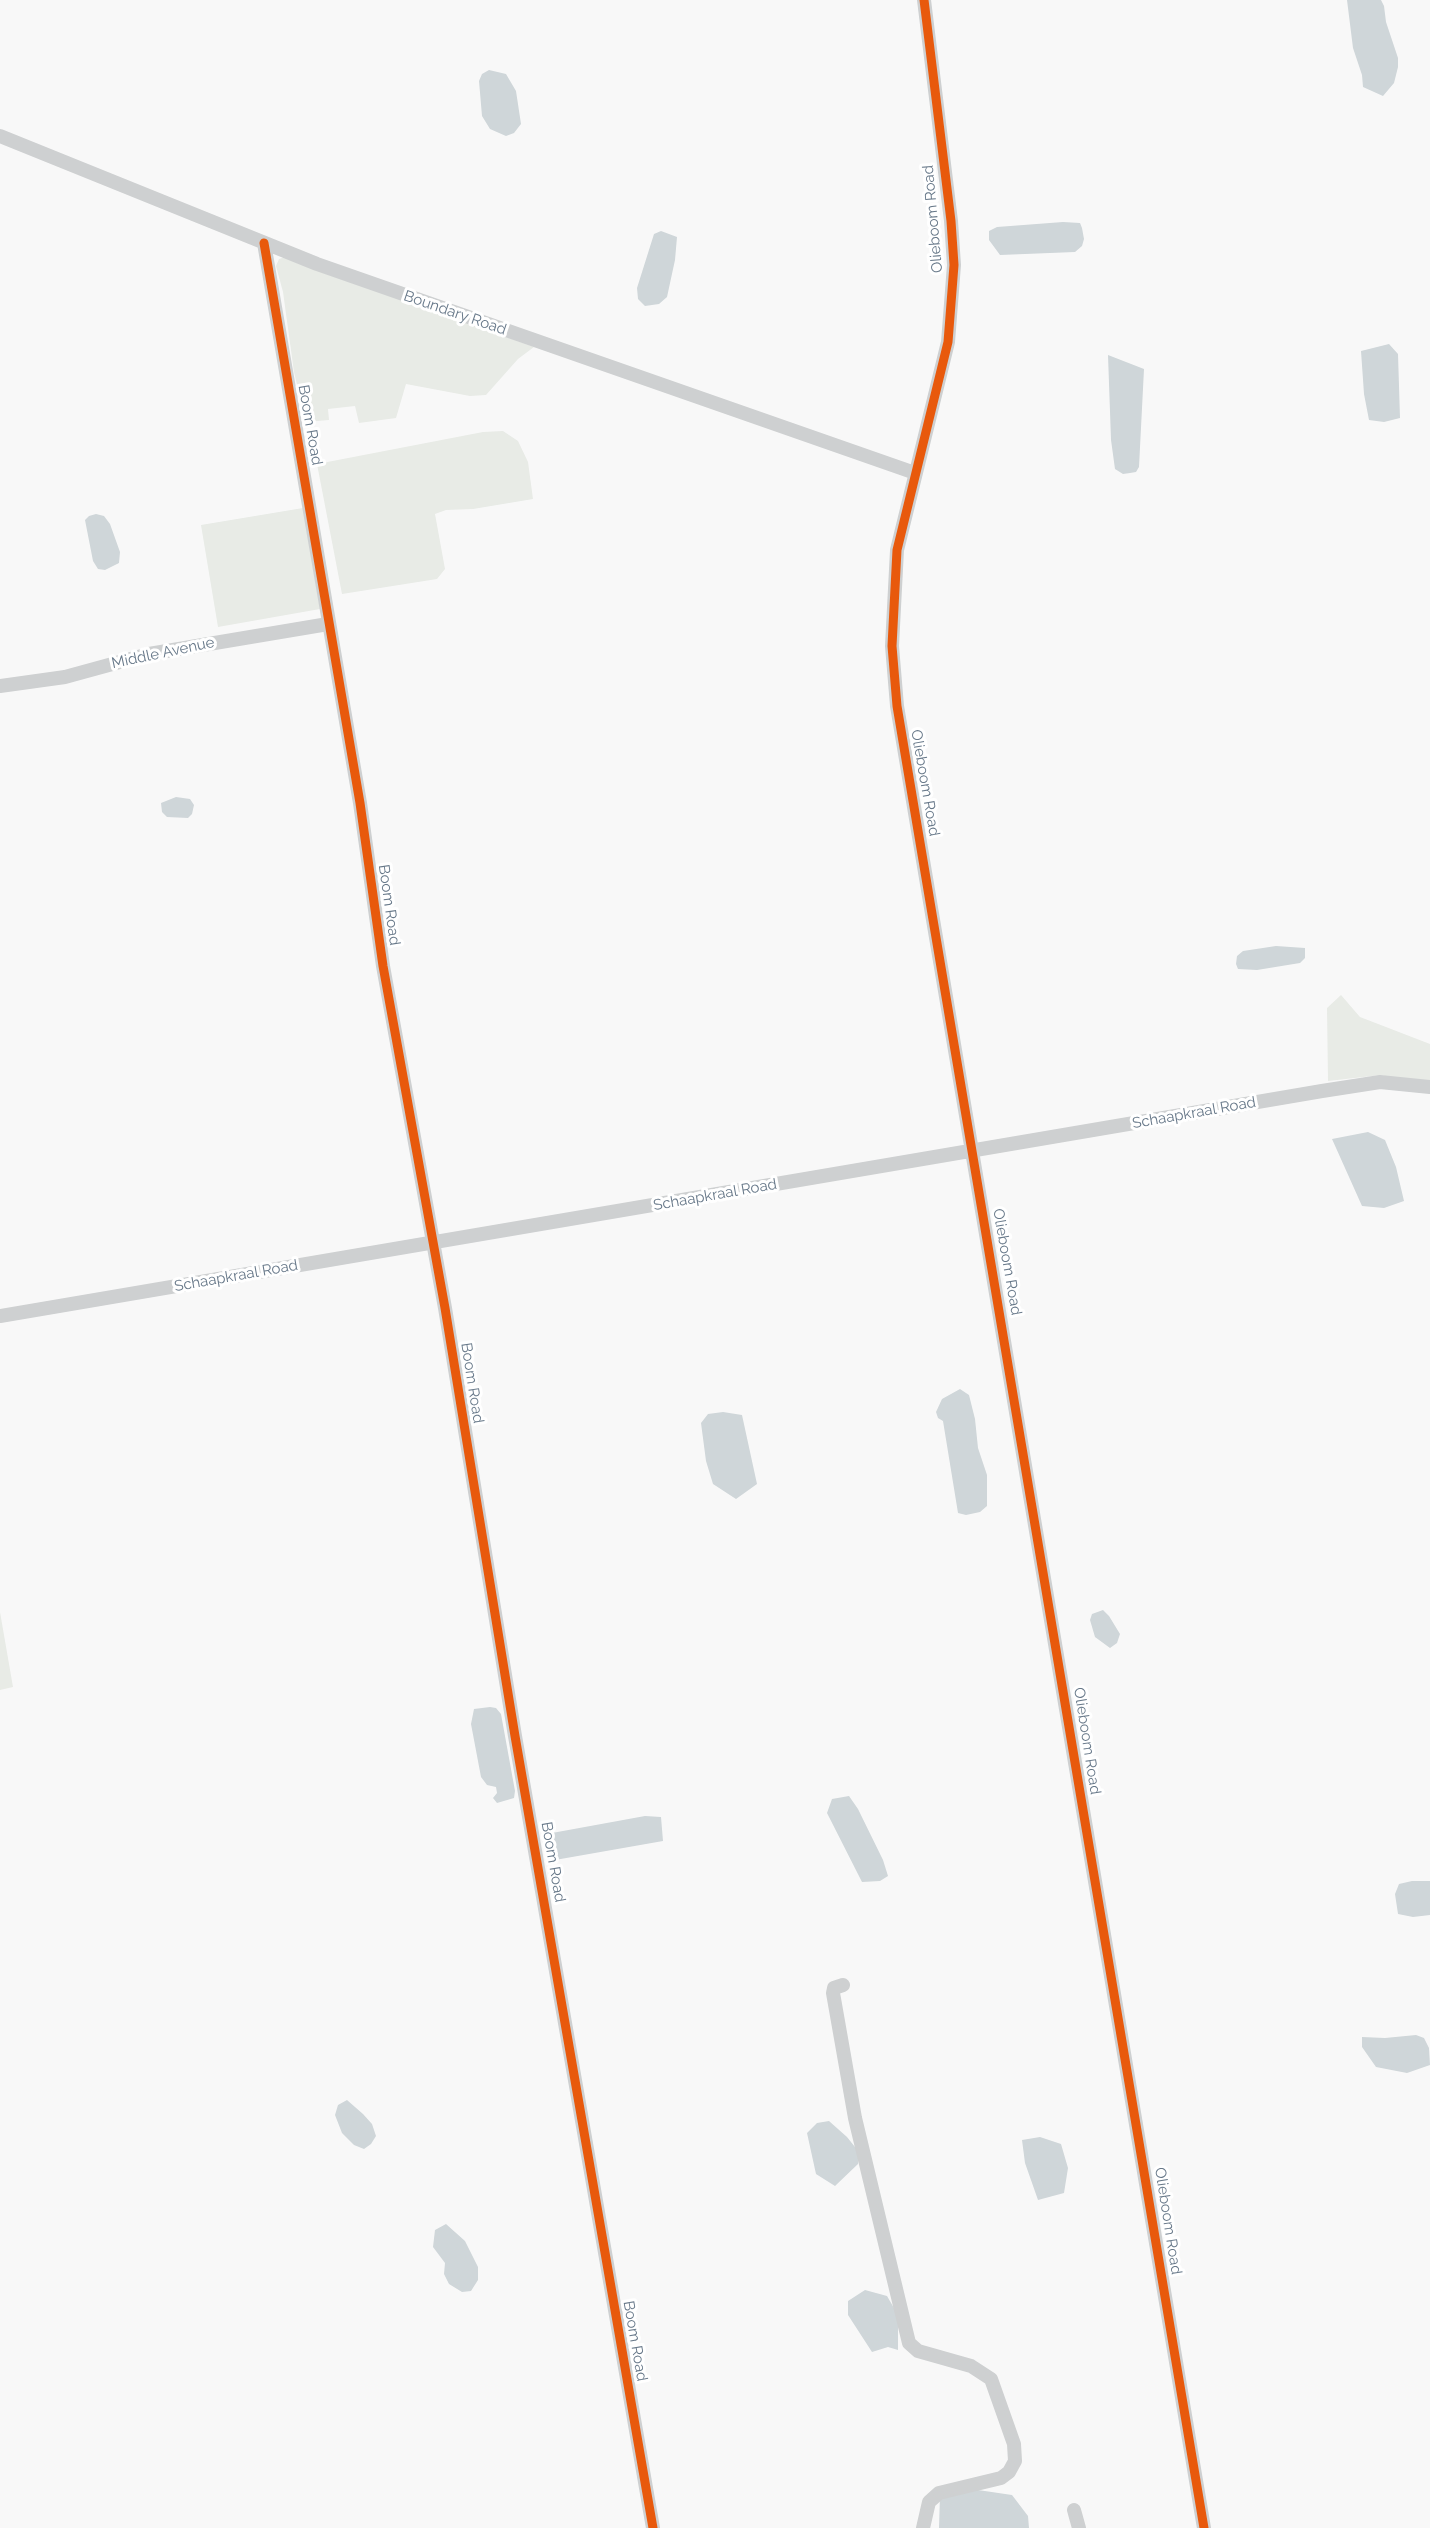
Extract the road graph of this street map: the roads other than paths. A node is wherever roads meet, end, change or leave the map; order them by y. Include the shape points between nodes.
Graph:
1 (924, 0) edge
2 (0, 136) edge
3 (264, 243) junction
4 (915, 473) junction
5 (328, 624) junction
6 (0, 686) edge
7 (1430, 1087) edge
8 (973, 1151) junction
9 (433, 1243) junction
10 (0, 1316) edge
11 (843, 1985) dead end
12 (1074, 2510) dead end
13 (653, 2528) edge
14 (923, 2528) edge
15 (1079, 2528) edge
16 (1204, 2528) edge

1 - 4 street, Olieboom Road via 954,265 948,342
2 - 3 street, Boundary Road
3 - 4 street, Boundary Road
3 - 5 street, Boom Road
4 - 8 street, Olieboom Road via 897,550 892,646 897,706
5 - 6 street, Middle Avenue via 149,654 65,677
5 - 9 street, Boom Road
7 - 8 street, Schaapkraal Road via 1380,1082
8 - 9 street, Schaapkraal Road
8 - 16 street, Olieboom Road
9 - 10 street, Schaapkraal Road
9 - 13 street, Boom Road
11 - 14 street via 834,1988 833,1993 855,2118 909,2343 918,2351 971,2366 987,2375 1014,2444 1015,2461 1009,2472 1001,2478 939,2493 929,2502
12 - 15 street

